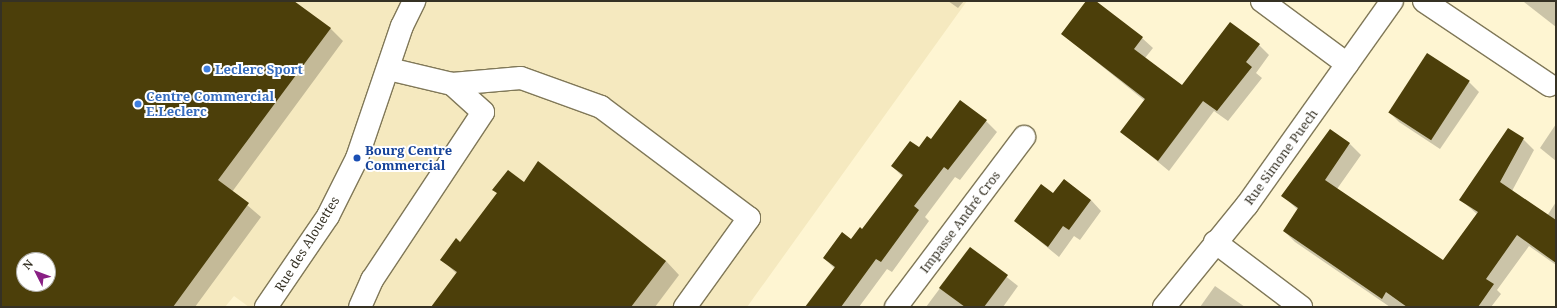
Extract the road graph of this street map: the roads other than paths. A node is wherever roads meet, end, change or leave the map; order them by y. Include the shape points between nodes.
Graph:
1 (414, 1) edge
2 (1262, 1) edge
3 (1392, 1) edge
4 (1424, 1) edge
5 (1347, 64) junction
6 (389, 69) junction
7 (452, 84) junction
8 (1549, 85) dead end
9 (1024, 137) dead end
10 (1215, 242) junction
11 (266, 307) edge
12 (360, 307) edge
13 (685, 307) edge
14 (896, 307) edge
15 (1164, 307) edge
16 (1301, 307) edge

1 - 6 street, Rue des Alouettes via 402,26
2 - 5 street
3 - 5 street, Rue Simone Puech
4 - 8 street
5 - 10 street, Rue Simone Puech via 1247,205
6 - 7 street
6 - 11 street, Rue des Alouettes via 357,158 328,216
7 - 12 street via 483,112 372,280
7 - 13 street via 521,78 601,107 749,218
9 - 14 street, Impasse André Cros
10 - 15 street, Rue Simone Puech
10 - 16 street

